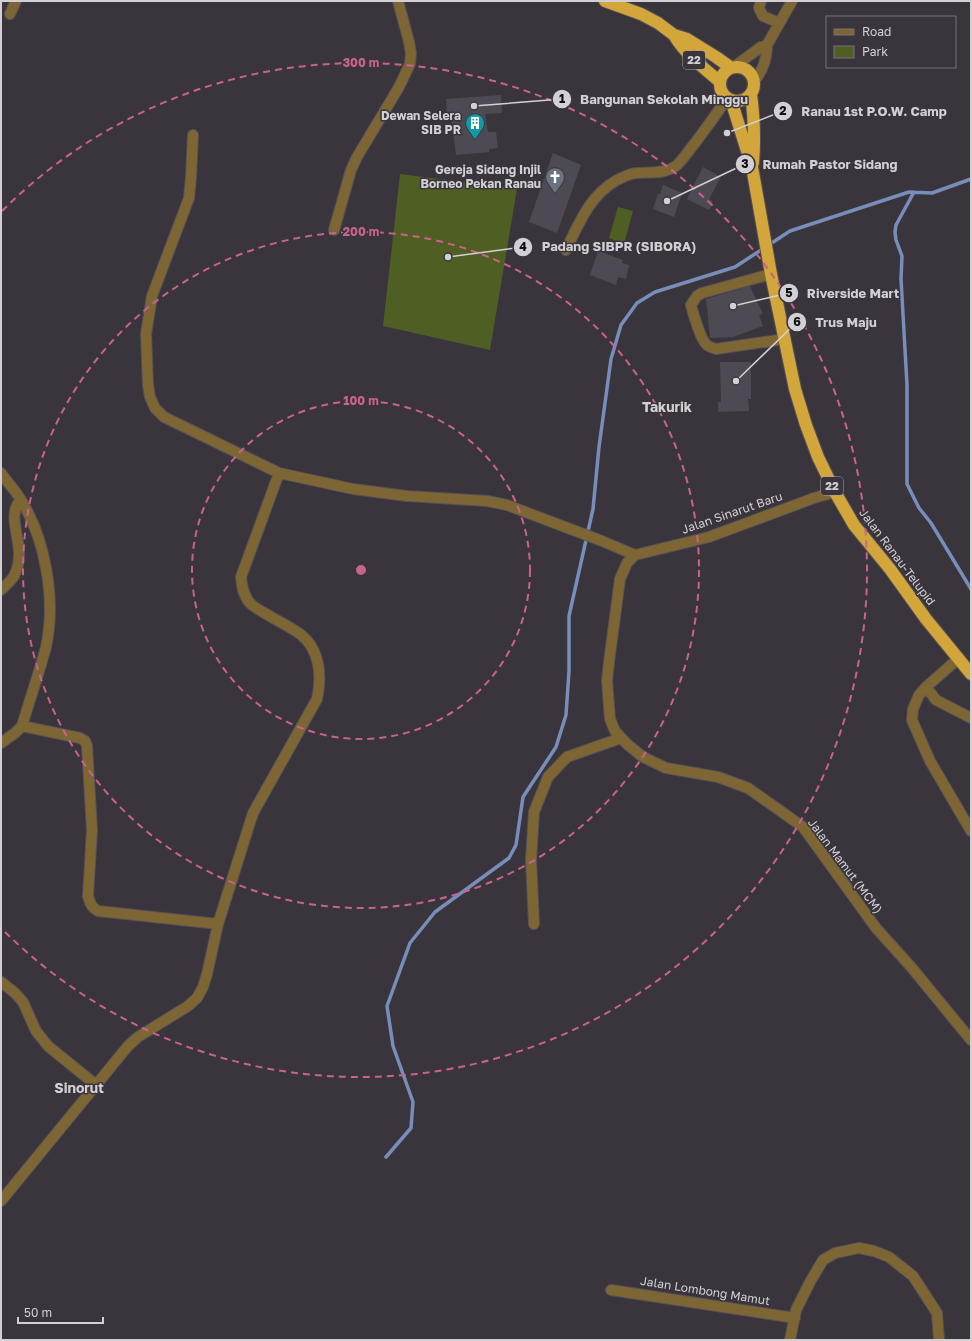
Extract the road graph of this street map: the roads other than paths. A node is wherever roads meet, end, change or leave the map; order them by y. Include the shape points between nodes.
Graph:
1 (16, 1) edge
2 (398, 1) edge
3 (605, 1) edge
4 (760, 1) edge
5 (792, 1) edge
6 (10, 14) dead end
7 (780, 23) junction
8 (674, 35) junction
9 (767, 45) junction
10 (732, 67) junction
11 (754, 81) junction
12 (720, 82) junction
13 (751, 94) junction
14 (729, 99) junction
15 (193, 135) dead end
16 (752, 167) junction
17 (334, 230) dead end
18 (566, 250) dead end
19 (770, 269) junction
20 (784, 339) junction
21 (1, 473) edge
22 (279, 473) junction
23 (835, 492) junction
24 (21, 500) junction
25 (635, 555) junction
26 (1, 590) edge
27 (959, 658) junction
28 (971, 674) edge
29 (926, 687) junction
30 (971, 718) edge
31 (22, 726) junction
32 (621, 738) junction
33 (1, 744) edge
34 (971, 831) edge
35 (218, 924) junction
36 (534, 924) dead end
37 (1, 982) edge
38 (971, 1040) edge
39 (96, 1085) junction
40 (1, 1202) edge
41 (611, 1290) dead end
42 (795, 1318) junction
43 (790, 1340) edge
44 (939, 1340) edge

1 - 6 street
2 - 17 street via 409,42 410,64 351,170
3 - 8 highway, 22 via 640,14
4 - 7 street via 763,16
5 - 7 street
7 - 9 street
8 - 10 highway, 22 via 686,38
8 - 12 highway, 22 via 680,46
9 - 10 street
9 - 11 street via 764,64
10 - 11 highway, 22 via 739,66 747,70
10 - 12 highway via 723,73
11 - 13 highway, 22 via 755,86
12 - 14 highway, 22 via 721,91
13 - 14 highway via 740,101
13 - 16 highway, Jalan Ranau-Telupid / 22 via 754,116
14 - 16 highway, Jalan Ranau-Telupid / 22
14 - 18 street via 675,166 658,172 627,175 598,194
15 - 22 street via 189,198 152,296 149,314 146,334 150,397 155,408 164,417
16 - 19 highway, Jalan Ranau-Telupid / 22
19 - 20 highway, Jalan Ranau-Telupid / 22
19 - 20 street via 702,293 691,305 704,342 716,349
20 - 23 highway, Jalan Ranau-Telupid / 22 via 806,425
21 - 24 street
22 - 25 street via 379,493 487,501 507,505
22 - 35 street via 242,577 242,588 252,606 300,634 308,643 320,671 320,685 317,699 253,813
23 - 25 street, Jalan Sinarut Baru via 709,537
23 - 27 highway, Jalan Ranau-Telupid / 22 via 854,525
24 - 26 street via 15,508 20,554 18,565 14,577
24 - 31 street via 43,554 49,583 50,617 46,646
25 - 32 street, Jalan Mamut (MCM) via 627,563 620,580 607,681 610,719
27 - 28 highway, Jalan Ranau-Telupid / 22
27 - 29 street
29 - 30 street via 936,700
29 - 34 street via 913,709 912,720 930,761
31 - 33 street
31 - 35 street via 80,738 87,746 92,830 88,896 92,908 98,911
32 - 36 street via 567,757 548,776 534,812 531,860
32 - 38 street, Jalan Mamut (MCM) via 642,757 666,768 718,777 748,788 803,828 876,928
35 - 39 street via 207,974 197,998 138,1037
37 - 39 street via 23,1002 36,1031 48,1046
39 - 40 street
41 - 42 street, Jalan Lombong Mamut
42 - 43 street
42 - 44 street via 796,1310 823,1260 835,1253 859,1248 889,1257 914,1276 937,1313

